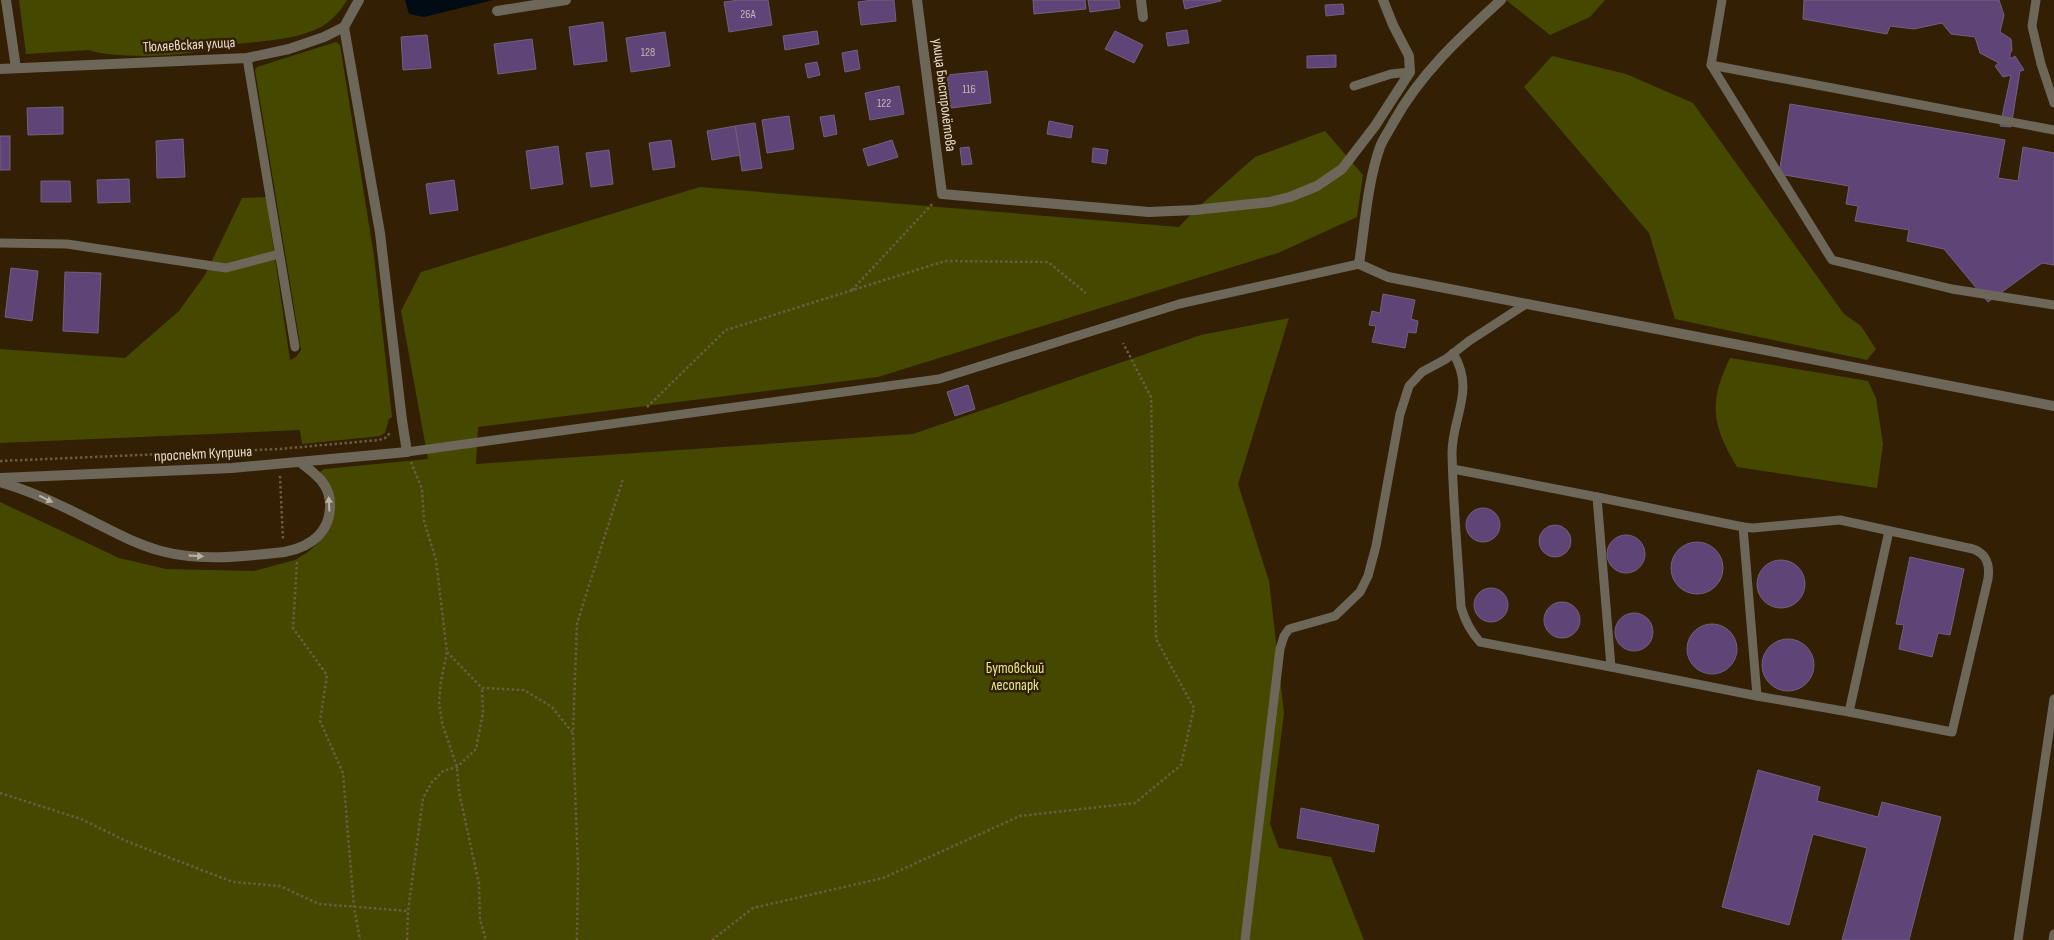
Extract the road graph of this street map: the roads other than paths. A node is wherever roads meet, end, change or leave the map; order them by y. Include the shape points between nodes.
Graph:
1 (6, 0) edge
2 (359, 0) edge
3 (566, 0) edge
4 (917, 0) edge
5 (1141, 0) edge
6 (1383, 0) edge
7 (1501, 0) edge
8 (1722, 0) edge
9 (2036, 0) edge
10 (497, 12) dead end
11 (1143, 17) dead end
12 (344, 27) junction
13 (247, 58) junction
14 (1711, 65) junction
15 (16, 68) junction
16 (0, 69) edge
17 (1410, 72) junction
18 (1354, 86) dead end
19 (2054, 103) edge
20 (2054, 130) edge
21 (0, 243) edge
22 (279, 254) junction
23 (1359, 264) junction
24 (1526, 304) junction
25 (2054, 304) edge
26 (295, 347) dead end
27 (1453, 353) junction
28 (2054, 406) edge
29 (407, 452) junction
30 (300, 462) junction
31 (1453, 469) junction
32 (0, 478) edge
33 (0, 482) edge
34 (1596, 497) junction
35 (1743, 527) junction
36 (1889, 531) junction
37 (1611, 667) junction
38 (1757, 696) junction
39 (2054, 699) edge
40 (1850, 712) junction
41 (2054, 934) edge
42 (1245, 940) edge
43 (2018, 940) edge
44 (2052, 940) edge

1 - 15 street
2 - 12 street
3 - 10 street
4 - 17 street, улица Быстролётова via 942,194 1148,212 1270,202 1290,197 1317,186 1342,169
5 - 11 street
6 - 17 street via 1409,56
7 - 23 street via 1452,45 1425,76 1402,107 1381,145 1373,173
8 - 14 lane
9 - 19 lane via 2032,26
12 - 13 street, Тюляевская улица via 289,49
12 - 29 street via 380,233
13 - 15 street, Тюляевская улица
13 - 22 lane
14 - 20 lane
14 - 25 lane via 1832,260 1952,289
15 - 16 street, Тюляевская улица
17 - 18 lane via 1391,74
21 - 22 lane via 67,244 226,268
22 - 26 lane
23 - 24 street via 1388,277
23 - 29 lane via 1179,304 940,379
24 - 27 lane
24 - 28 street
27 - 31 lane via 1463,373 1462,402 1452,451
27 - 42 lane via 1422,372 1409,386 1400,414 1376,546 1360,592 1335,616 1289,629 1284,636
29 - 30 street, проспект Куприна
30 - 32 street, проспект Куприна
33 -> 30 street via 39,495 123,537 162,551 196,557 284,553 307,546 319,535 327,522 330,508 329,494 323,482
31 - 34 lane
31 - 37 lane via 1461,607 1472,634 1480,642
34 - 35 lane
34 - 37 lane
35 - 36 lane via 1840,520
35 - 38 lane
36 - 40 lane
36 - 40 lane via 1979,552 1987,560 1988,579 1952,732
37 - 38 lane
38 - 40 lane
39 - 43 lane
41 - 44 lane

